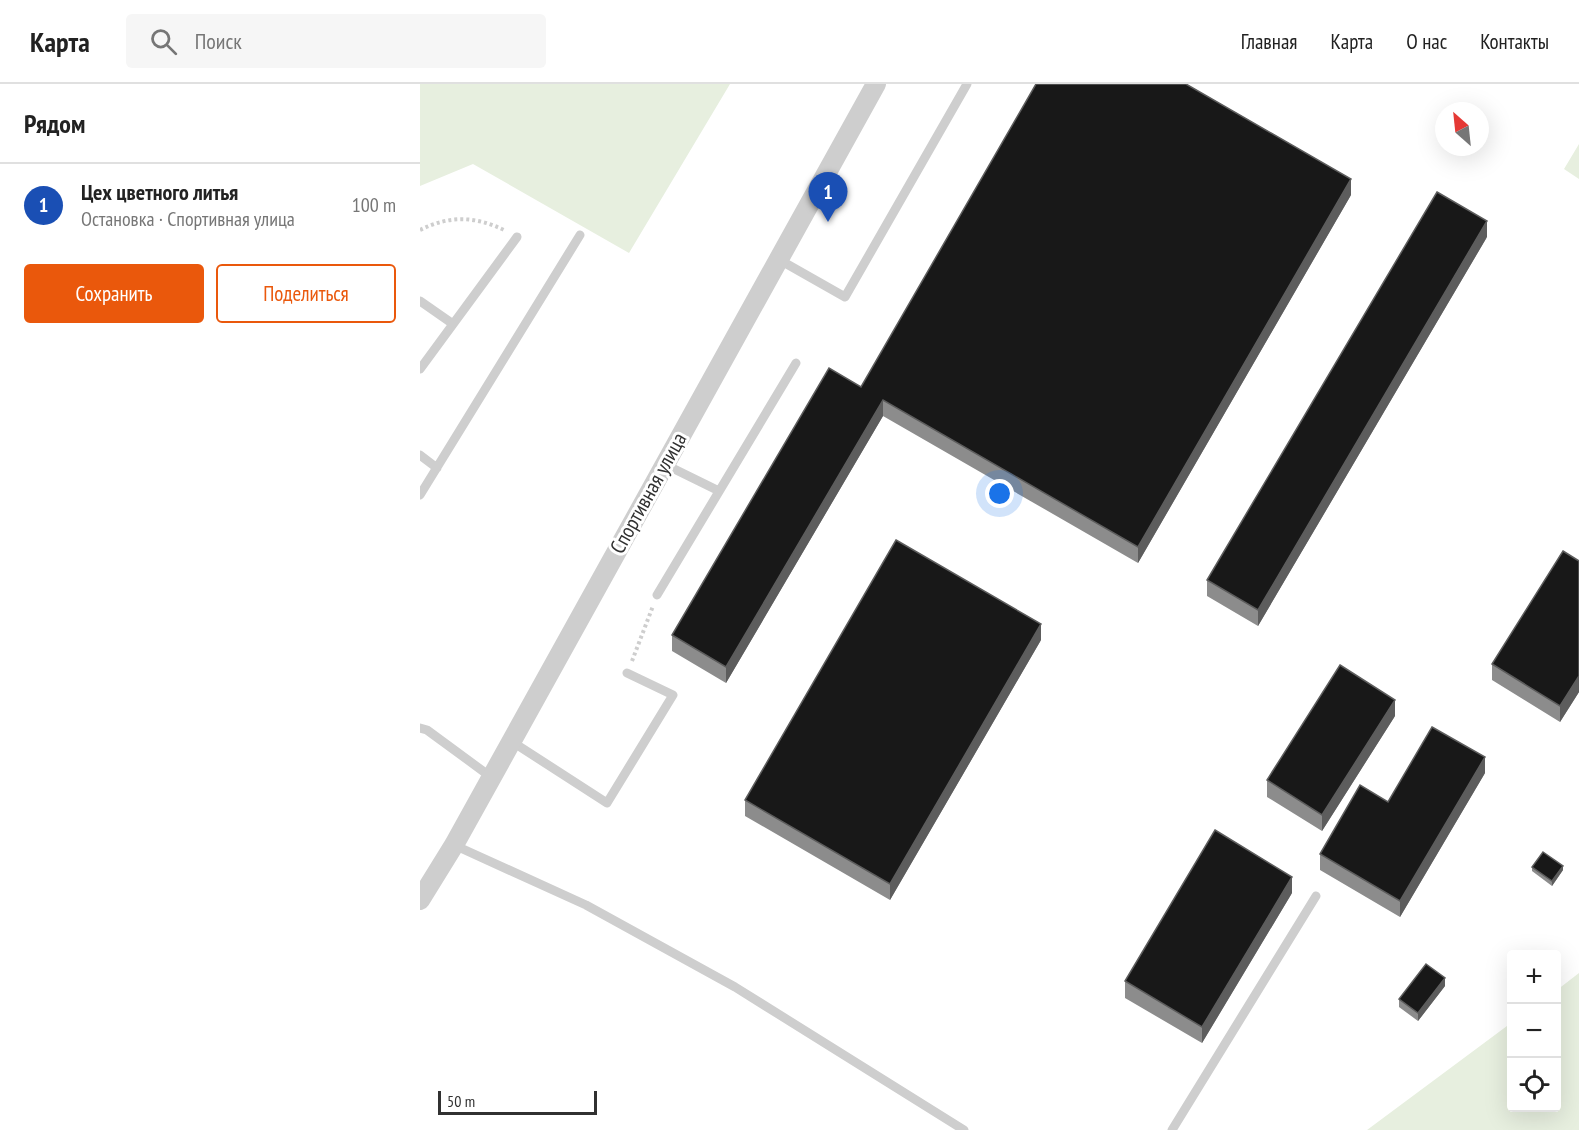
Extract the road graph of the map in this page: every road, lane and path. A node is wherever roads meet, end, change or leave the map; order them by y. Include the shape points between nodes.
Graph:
1 (876, 84) edge
2 (967, 84) edge
3 (420, 230) edge
4 (580, 235) dead end
5 (517, 237) joint
6 (778, 259) junction
7 (420, 301) edge
8 (453, 324) junction
9 (796, 363) dead end
10 (420, 369) edge
11 (420, 455) edge
12 (664, 464) junction
13 (437, 468) junction
14 (719, 491) junction
15 (420, 495) edge
16 (657, 595) joint
17 (627, 673) joint
18 (420, 728) edge
19 (511, 741) junction
20 (491, 777) junction
21 (454, 845) junction
22 (1316, 896) dead end
23 (420, 900) edge
24 (964, 1130) edge
25 (1172, 1130) edge

1 - 6 street, Спортивная улица
2 - 6 lane via 846,297
3 - 5 path via 463,218 488,222
4 - 13 lane
5 - 8 lane
6 - 12 street, Спортивная улица
7 - 8 lane
8 - 10 lane
9 - 14 lane
11 - 13 lane
12 - 14 lane
12 - 19 street, Спортивная улица
13 - 15 lane
14 - 16 lane
16 - 17 path
17 - 19 lane via 673,695 607,803
18 - 20 lane
19 - 20 street, Спортивная улица
20 - 21 street, Спортивная улица
21 - 23 street, Спортивная улица
21 - 24 lane via 586,905 735,987
22 - 25 lane

